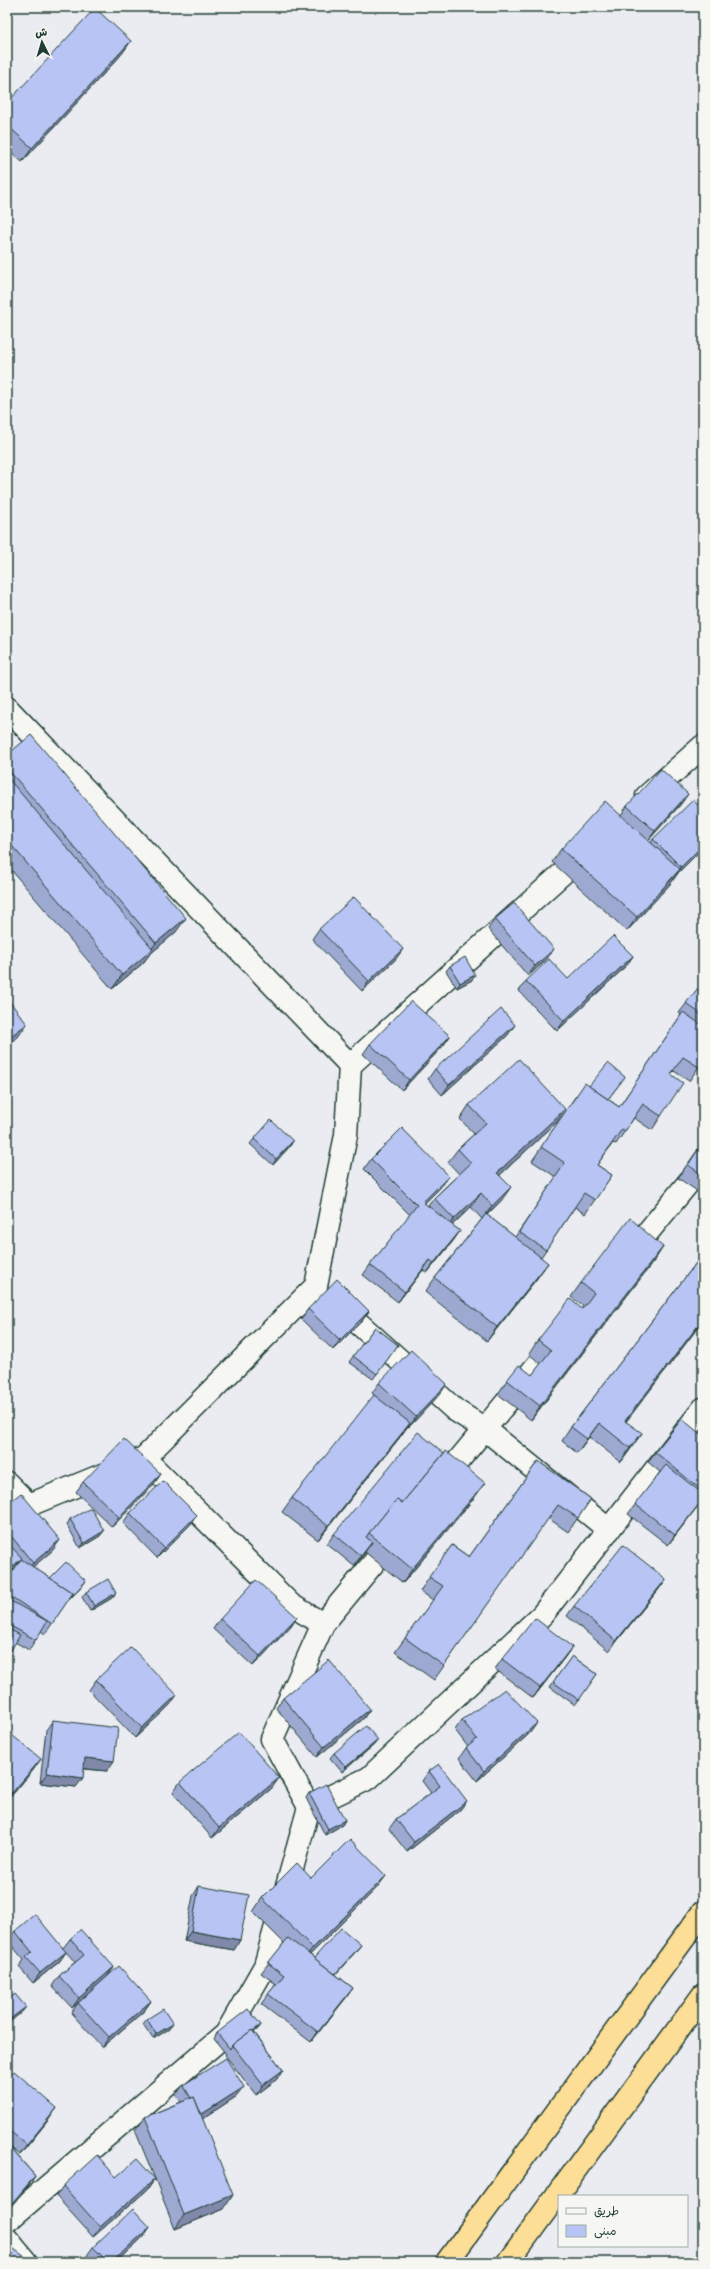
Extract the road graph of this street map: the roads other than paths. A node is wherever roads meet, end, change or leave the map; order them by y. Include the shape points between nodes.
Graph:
1 (7, 708) edge
2 (703, 746) edge
3 (632, 810) edge
4 (597, 842) edge
5 (350, 1065) junction
6 (703, 1165) edge
7 (617, 1269) edge
8 (316, 1286) junction
9 (571, 1324) edge
10 (703, 1409) edge
11 (485, 1428) junction
12 (144, 1458) junction
13 (7, 1483) edge
14 (424, 1502) edge
15 (29, 1505) junction
16 (409, 1520) edge
17 (7, 1524) edge
18 (609, 1530) junction
19 (323, 1624) junction
20 (309, 1807) junction
21 (703, 1912) edge
22 (703, 1995) edge
23 (7, 2221) edge
24 (7, 2238) edge
25 (26, 2262) edge
26 (447, 2262) edge
27 (508, 2262) edge

1 - 5 street
2 - 3 street
4 - 5 street
5 - 8 street via 346,1135
6 - 7 street
8 - 11 street via 455,1410
8 - 12 street
9 - 11 street
10 - 18 street
11 - 14 street
11 - 18 street
12 - 15 street
12 - 19 street via 292,1605
13 - 15 street
15 - 17 street
16 - 19 street
18 - 20 street via 542,1615 369,1778
19 - 20 street via 272,1739
20 - 23 street via 265,1966 226,2034
21 - 26 highway
22 - 27 highway
24 - 25 street

